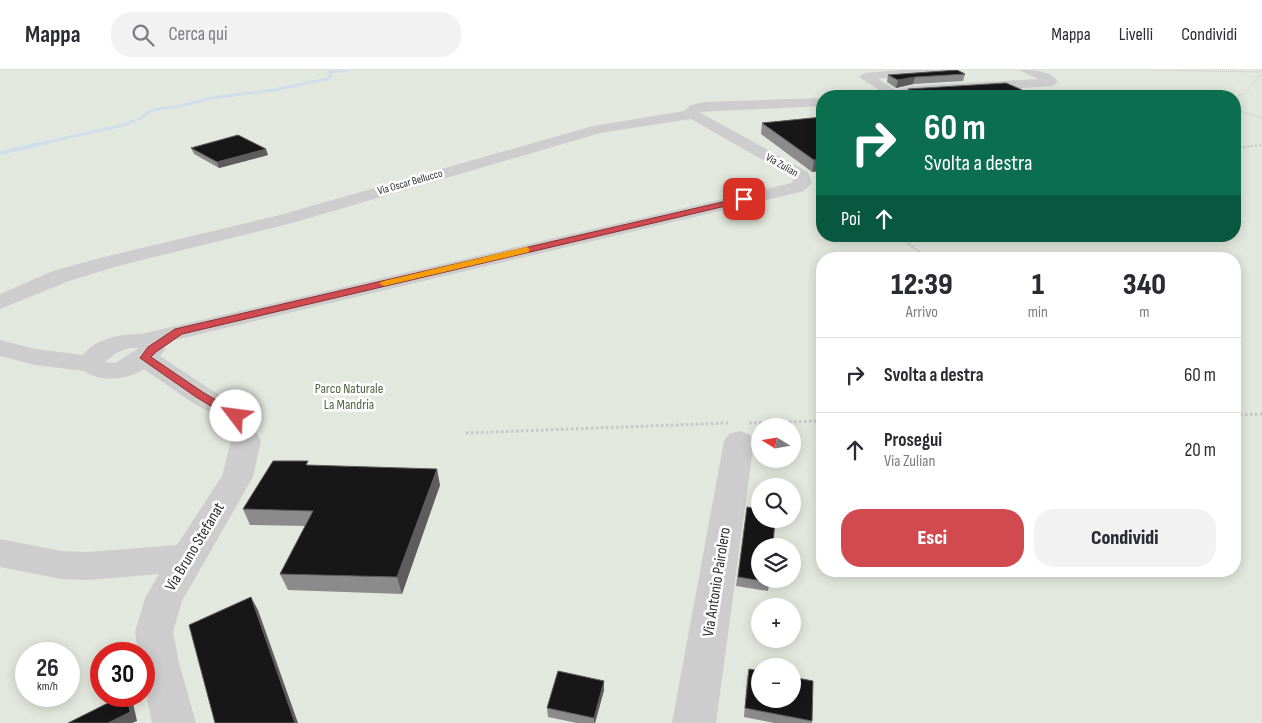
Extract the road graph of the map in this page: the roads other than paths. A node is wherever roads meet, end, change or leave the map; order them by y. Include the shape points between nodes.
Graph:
1 (938, 70) edge
2 (1025, 70) edge
3 (982, 73) dead end
4 (1012, 86) junction
5 (884, 90) edge
6 (918, 90) edge
7 (1011, 90) edge
8 (1024, 90) edge
9 (816, 102) edge
10 (694, 114) junction
11 (0, 302) edge
12 (0, 348) edge
13 (141, 354) junction
14 (737, 429) road end
15 (0, 553) edge
16 (188, 559) junction
17 (174, 723) edge
18 (694, 723) edge

1 - 5 street via 865,77
2 - 4 street via 1052,82
3 - 4 street
4 - 6 street via 992,84
4 - 7 street
4 - 8 street
9 - 10 street, Via Oscar Bellucco via 705,106 691,111
10 - 11 street, Via Oscar Bellucco via 598,129 285,219 111,261 61,276
10 - 13 street, Via Zulian via 809,179 798,187 179,332
12 - 13 street via 35,357 98,357 96,370 108,371
13 - 16 street, Via Bruno Stefanat via 236,416 246,441 237,477
14 - 18 street, Via Antonio Pairolero
15 - 16 street via 61,565 89,566
16 - 17 street, Via Bruno Stefanat via 164,598 154,632 158,663

